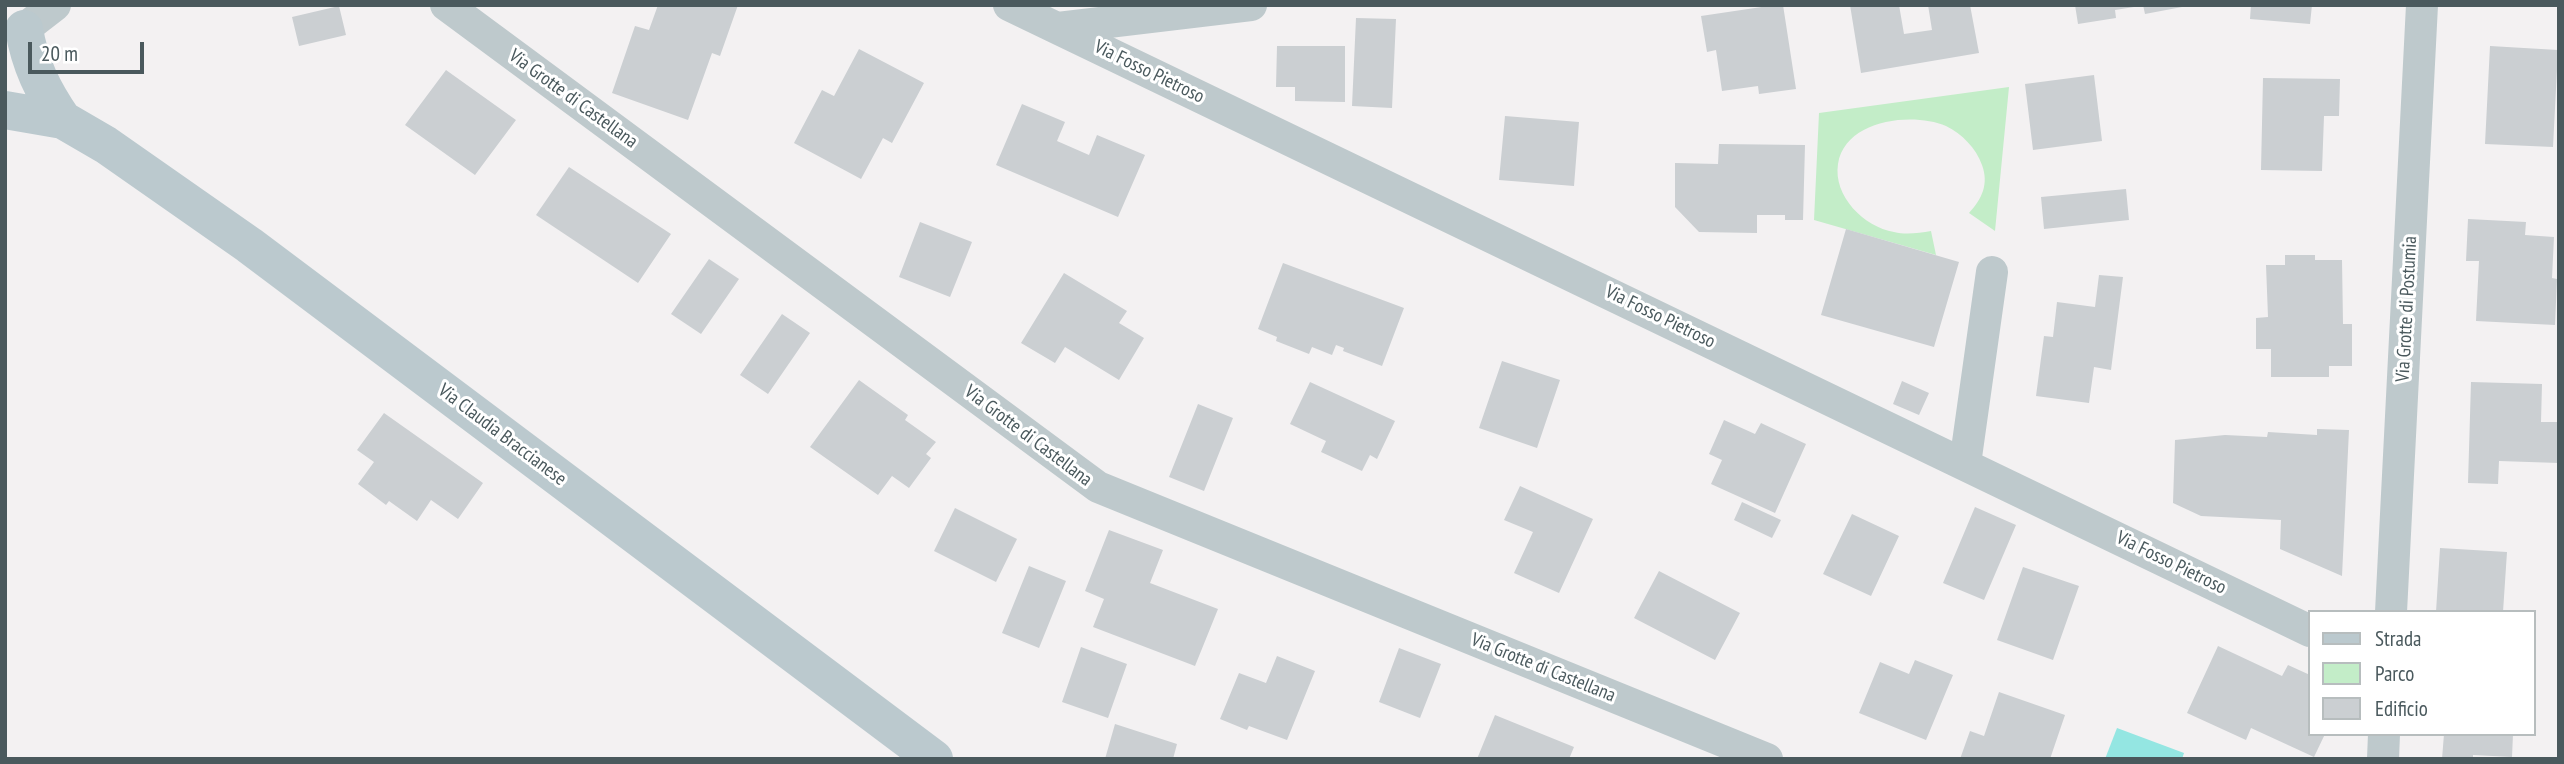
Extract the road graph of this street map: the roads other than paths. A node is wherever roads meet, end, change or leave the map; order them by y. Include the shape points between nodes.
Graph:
1 (55, 5) edge
2 (446, 5) edge
3 (1009, 5) edge
4 (1251, 5) edge
5 (2422, 5) edge
6 (25, 17) edge
7 (1058, 28) junction
8 (5, 69) edge
9 (5, 110) edge
10 (63, 120) junction
11 (1992, 272) dead end
12 (1965, 464) junction
13 (2391, 610) edge
14 (2308, 630) edge
15 (2384, 736) edge
16 (934, 759) edge
17 (1767, 759) edge
18 (2383, 759) edge

1 - 6 street
2 - 17 street, Via Grotte di Castellana via 1098,487
3 - 7 street, Via Fosso Pietroso
4 - 7 street
5 - 13 street, Via Grotte di Postumia
6 - 8 main road via 16,54
6 - 10 main road, Via Claudia Braccianese via 33,69
7 - 12 street, Via Fosso Pietroso
9 - 10 main road, Via Claudia Braccianese
10 - 16 main road, Via Claudia Braccianese via 249,245
11 - 12 street
12 - 14 street, Via Fosso Pietroso
15 - 18 street

